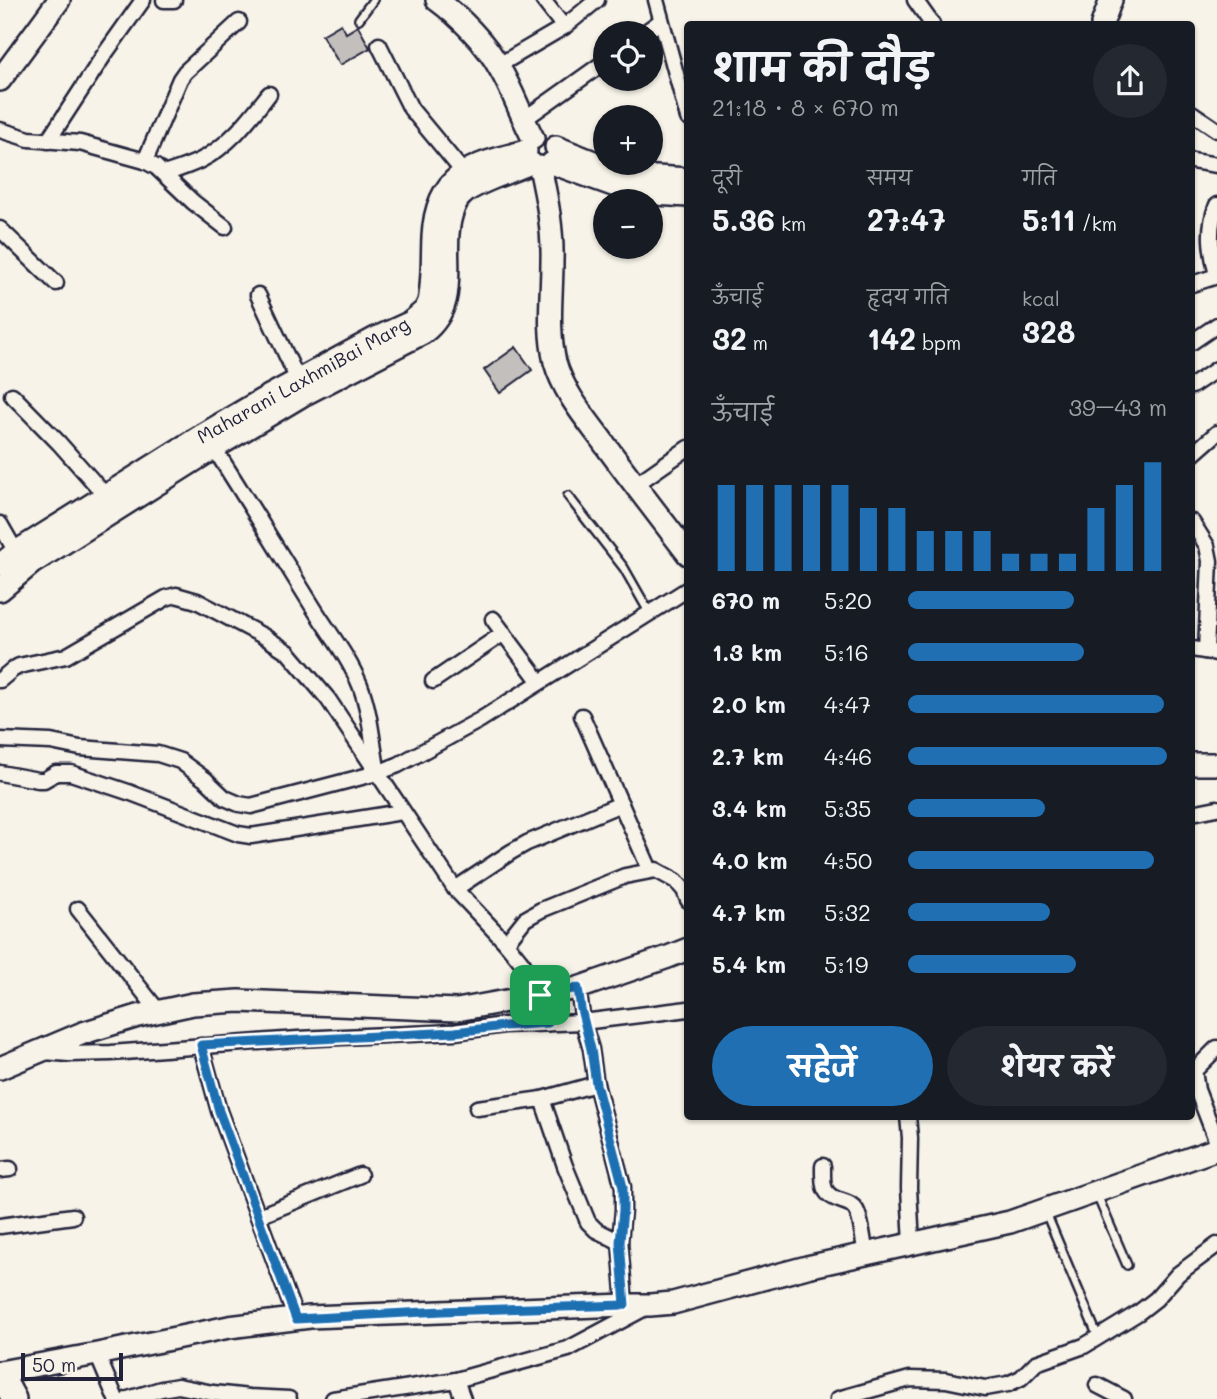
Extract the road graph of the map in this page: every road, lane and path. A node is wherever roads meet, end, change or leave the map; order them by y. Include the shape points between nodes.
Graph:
1 (59, 0) edge
2 (144, 0) edge
3 (164, 0) edge
4 (174, 0) edge
5 (373, 0) edge
6 (437, 0) edge
7 (543, 0) edge
8 (597, 0) edge
9 (656, 0) edge
10 (915, 0) edge
11 (1111, 0) edge
12 (1125, 0) edge
13 (359, 19) dead end
14 (661, 21) edge
15 (930, 21) edge
16 (1103, 21) edge
17 (1117, 21) edge
18 (239, 22) dead end
19 (564, 27) junction
20 (663, 28) edge
21 (379, 45) dead end
22 (499, 65) junction
23 (593, 70) edge
24 (0, 80) edge
25 (269, 94) dead end
26 (684, 104) edge
27 (1195, 115) edge
28 (523, 120) junction
29 (0, 130) edge
30 (1217, 130) edge
31 (48, 141) junction
32 (540, 155) junction
33 (145, 161) junction
34 (1195, 161) edge
35 (1217, 165) edge
36 (464, 173) junction
37 (164, 174) junction
38 (684, 179) edge
39 (684, 196) edge
40 (1217, 205) edge
41 (225, 228) dead end
42 (0, 229) edge
43 (1217, 275) edge
44 (56, 283) dead end
45 (1195, 283) edge
46 (258, 295) dead end
47 (1217, 326) edge
48 (1195, 340) edge
49 (1217, 369) edge
50 (298, 380) junction
51 (1195, 384) edge
52 (12, 395) dead end
53 (1217, 433) edge
54 (214, 448) junction
55 (684, 451) edge
56 (1195, 452) edge
57 (635, 485) junction
58 (106, 496) junction
59 (568, 496) dead end
60 (0, 524) edge
61 (1195, 526) edge
62 (684, 549) edge
63 (8, 559) edge
64 (0, 590) edge
65 (684, 591) edge
66 (1212, 611) edge
67 (649, 612) junction
68 (493, 619) dead end
69 (504, 633) junction
70 (1205, 651) edge
71 (0, 680) edge
72 (433, 681) dead end
73 (540, 682) junction
74 (582, 716) dead end
75 (0, 740) edge
76 (1195, 764) edge
77 (1217, 764) edge
78 (0, 773) edge
79 (377, 773) junction
80 (621, 804) junction
81 (1217, 808) edge
82 (402, 812) junction
83 (1195, 812) edge
84 (650, 870) junction
85 (455, 889) junction
86 (684, 890) edge
87 (78, 909) dead end
88 (506, 943) junction
89 (684, 951) edge
90 (578, 988) junction
91 (540, 995) junction
92 (684, 1009) edge
93 (159, 1012) junction
94 (583, 1022) junction
95 (548, 1023) junction
96 (201, 1045) junction
97 (1217, 1048) edge
98 (39, 1052) junction
99 (0, 1068) edge
100 (1195, 1069) edge
101 (1195, 1080) edge
102 (596, 1084) junction
103 (542, 1099) junction
104 (477, 1108) dead end
105 (908, 1120) edge
106 (1217, 1142) edge
107 (1217, 1149) edge
108 (823, 1166) dead end
109 (360, 1175) dead end
110 (1095, 1191) junction
111 (1045, 1209) junction
112 (73, 1216) dead end
113 (259, 1216) junction
114 (0, 1226) edge
115 (620, 1242) junction
116 (912, 1244) junction
117 (1217, 1245) edge
118 (866, 1254) junction
119 (1127, 1265) dead end
120 (625, 1305) junction
121 (650, 1306) junction
122 (296, 1319) junction
123 (1098, 1337) junction
124 (97, 1354) junction
125 (0, 1373) edge
126 (456, 1380) junction
127 (1097, 1385) dead end
128 (14, 1399) edge
129 (116, 1399) edge
130 (128, 1399) edge
131 (289, 1399) edge
132 (333, 1399) edge
133 (463, 1399) edge
134 (838, 1399) edge
135 (1124, 1399) edge

1 - 24 street
2 - 31 street
3 - 4 street
5 - 13 lane
6 - 22 street
7 - 19 street
8 - 19 street
9 - 14 street
10 - 15 street
11 - 16 street
12 - 17 street
18 - 33 street via 180,79
19 - 22 street
20 - 26 street
21 - 36 street via 411,110
22 - 28 street
23 - 28 street
25 - 37 street via 222,146 201,161
27 - 30 street
28 - 32 street
29 - 31 street
31 - 33 street via 80,144
32 - 36 street, Maharani LaxhmiBai Marg via 499,158
32 - 38 street via 640,176
32 - 39 street via 627,190
32 - 54 street via 457,200 448,235 447,297 431,327
32 - 57 street via 551,216 549,324 555,361 561,381
33 - 37 street
34 - 35 street
36 - 50 street, Maharani LaxhmiBai Marg via 445,189 435,216 431,291 425,310 411,322
37 - 41 street
40 - 43 street via 1211,249
42 - 44 street
43 - 45 street
46 - 50 street
47 - 48 street
49 - 51 street
50 - 58 street, Maharani LaxhmiBai Marg
52 - 58 street
53 - 56 street
54 - 64 street via 32,563
54 - 79 street via 347,659 368,708
55 - 57 street
57 - 62 street
58 - 63 street, Maharani LaxhmiBai Marg
59 - 67 lane via 624,568
60 - 63 street
61 - 66 street via 1208,546
65 - 67 street
66 - 70 street
67 - 73 street
68 - 69 street
69 - 72 street
69 - 73 street
71 - 79 street via 19,666 66,656 166,598 187,597 288,652 328,699
73 - 79 street via 480,720
74 - 80 street
75 - 79 street via 173,758 225,798 251,806
76 - 77 street
78 - 82 street via 44,780 56,773 71,773 251,836
79 - 82 street
80 - 84 street
80 - 85 street via 527,843
81 - 83 street
82 - 85 street
84 - 86 street via 676,881
84 - 88 street via 541,910 525,919
85 - 88 street
87 - 93 street
88 - 91 street
89 - 90 street
90 - 91 street
90 - 94 street
91 - 93 street via 457,1010 239,1001
91 - 95 street
92 - 94 street
93 - 98 street via 82,1033
94 - 95 street
94 - 102 street
95 - 96 street
96 - 98 street via 111,1054
96 - 113 street via 219,1111
97 - 100 street
98 - 99 street
101 - 106 street
102 - 103 street
102 - 115 street via 623,1187
103 - 104 street
103 - 115 street via 588,1222
105 - 116 street
107 - 110 street
108 - 118 street via 828,1195 856,1209
109 - 113 street
110 - 111 street
110 - 119 lane
111 - 116 street via 1010,1222
111 - 123 lane
112 - 114 street
113 - 122 street
115 - 120 street
116 - 118 street
117 - 123 street via 1178,1274 1156,1300
118 - 121 street
120 - 121 street
120 - 122 street
121 - 126 street via 568,1349
122 - 124 street via 229,1327
123 - 134 street via 1036,1363 1009,1384 985,1388 910,1379
124 - 125 street
124 - 129 street
125 - 128 main road
126 - 132 street
126 - 133 street
127 - 135 street
130 - 131 street via 177,1386

